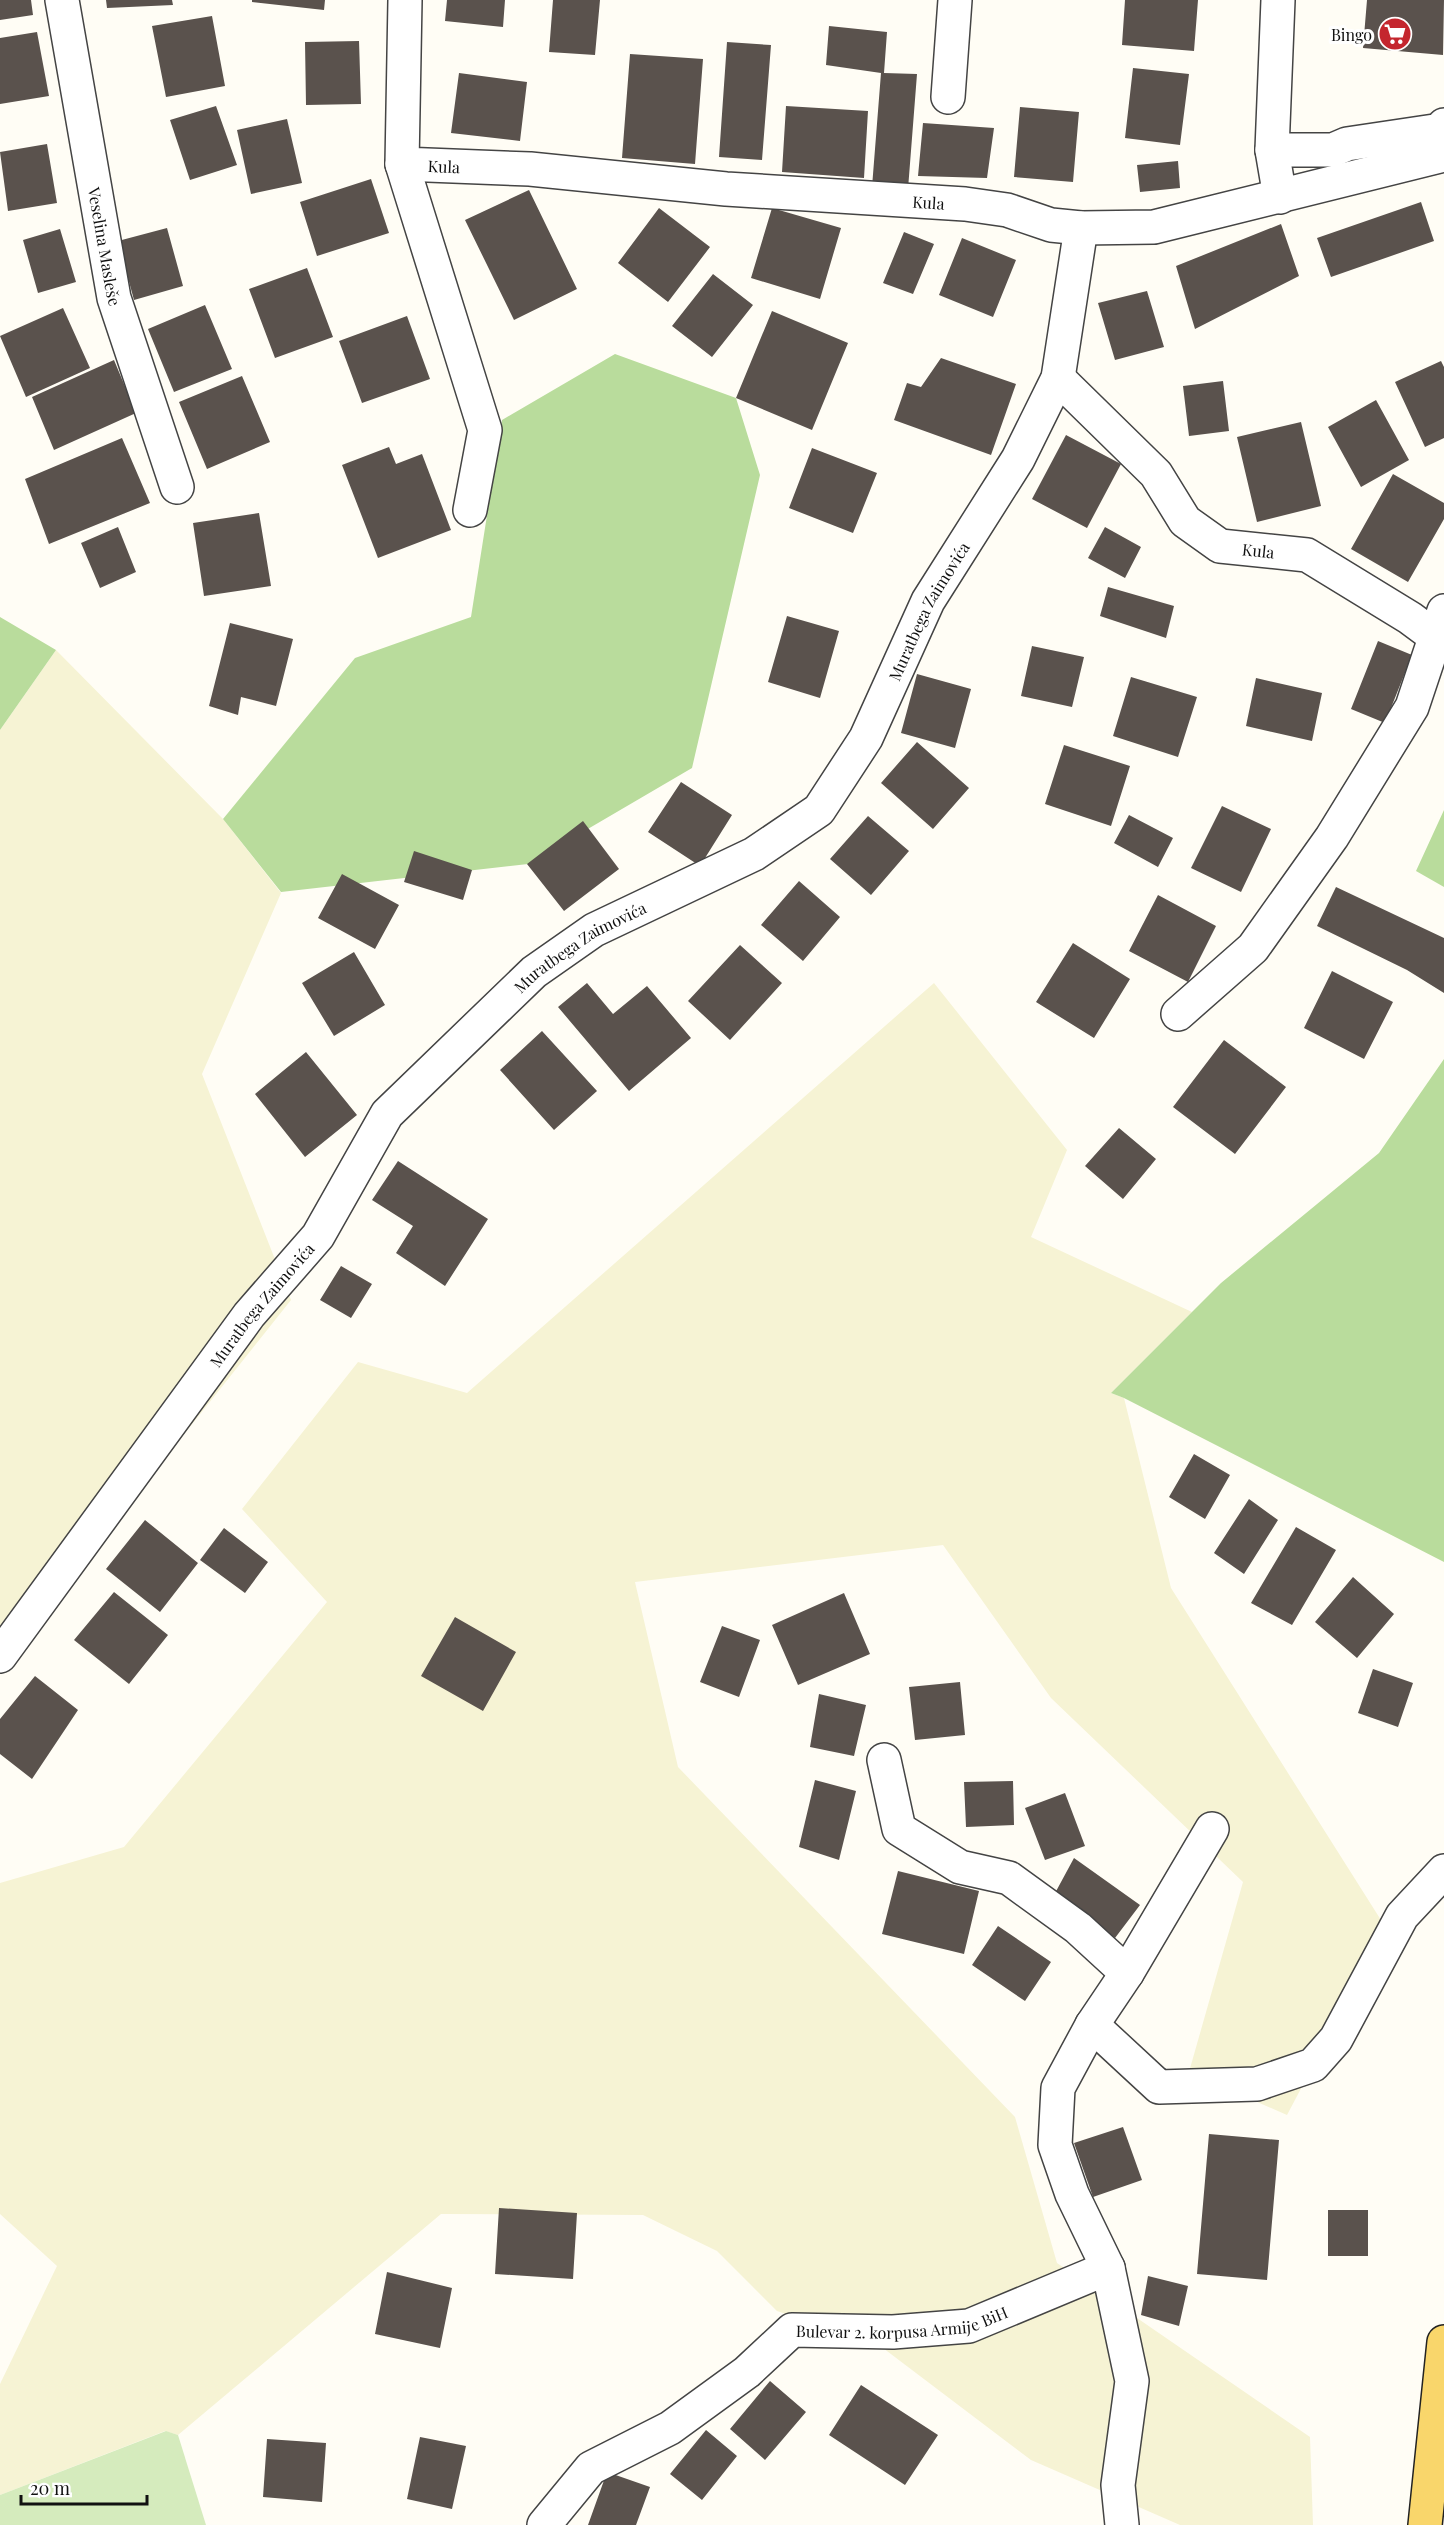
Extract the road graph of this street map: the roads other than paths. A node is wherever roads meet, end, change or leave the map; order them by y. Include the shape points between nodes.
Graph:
1 (62, 0) edge
2 (405, 0) edge
3 (955, 0) edge
4 (1278, 0) edge
5 (948, 97) dead end
6 (1444, 125) edge
7 (1272, 150) junction
8 (1444, 155) edge
9 (402, 164) junction
10 (1280, 196) junction
11 (1081, 228) junction
12 (1058, 378) junction
13 (177, 487) dead end
14 (470, 510) dead end
15 (1440, 625) edge
16 (1178, 1014) dead end
17 (0, 1656) edge
18 (884, 1760) dead end
19 (1212, 1829) dead end
20 (1444, 1871) edge
21 (1127, 1972) junction
22 (1092, 2025) junction
23 (1108, 2268) junction
24 (1444, 2342) edge
25 (544, 2525) edge
26 (1122, 2525) edge
27 (1425, 2525) edge

1 - 13 street, Veselina Masleše via 114,298
2 - 9 street, Kula
3 - 5 street
4 - 7 street
6 - 7 street via 1441,130 1347,144 1334,150
7 - 10 street
8 - 10 street, Kula
9 - 11 street, Kula via 530,169 726,189 965,204 1007,210 1051,225
9 - 14 street, Kula via 485,430
10 - 11 street, Kula via 1154,227
11 - 12 street, Muratbega Zaimovića
12 - 15 street, Kula via 1156,474 1185,521 1220,546 1307,555 1410,618
12 - 17 street, Muratbega Zaimovića via 1018,459 928,601 866,738 819,810 754,854 594,930 534,972 387,1114 318,1236 249,1315
15 - 16 street, Kula via 1412,707 1332,837 1253,948
18 - 21 street via 899,1829 960,1867 1009,1878 1078,1928
19 - 21 street
20 - 22 street via 1402,1916 1336,2039 1313,2065 1257,2084 1159,2086
21 - 22 street
22 - 23 street via 1058,2088 1055,2145 1072,2194
23 - 25 street, Bulevar 2. korpusa Armije BiH via 969,2326 893,2332 792,2330 747,2372 670,2428 591,2468
23 - 26 street via 1132,2381 1118,2485
24 - 27 main road

